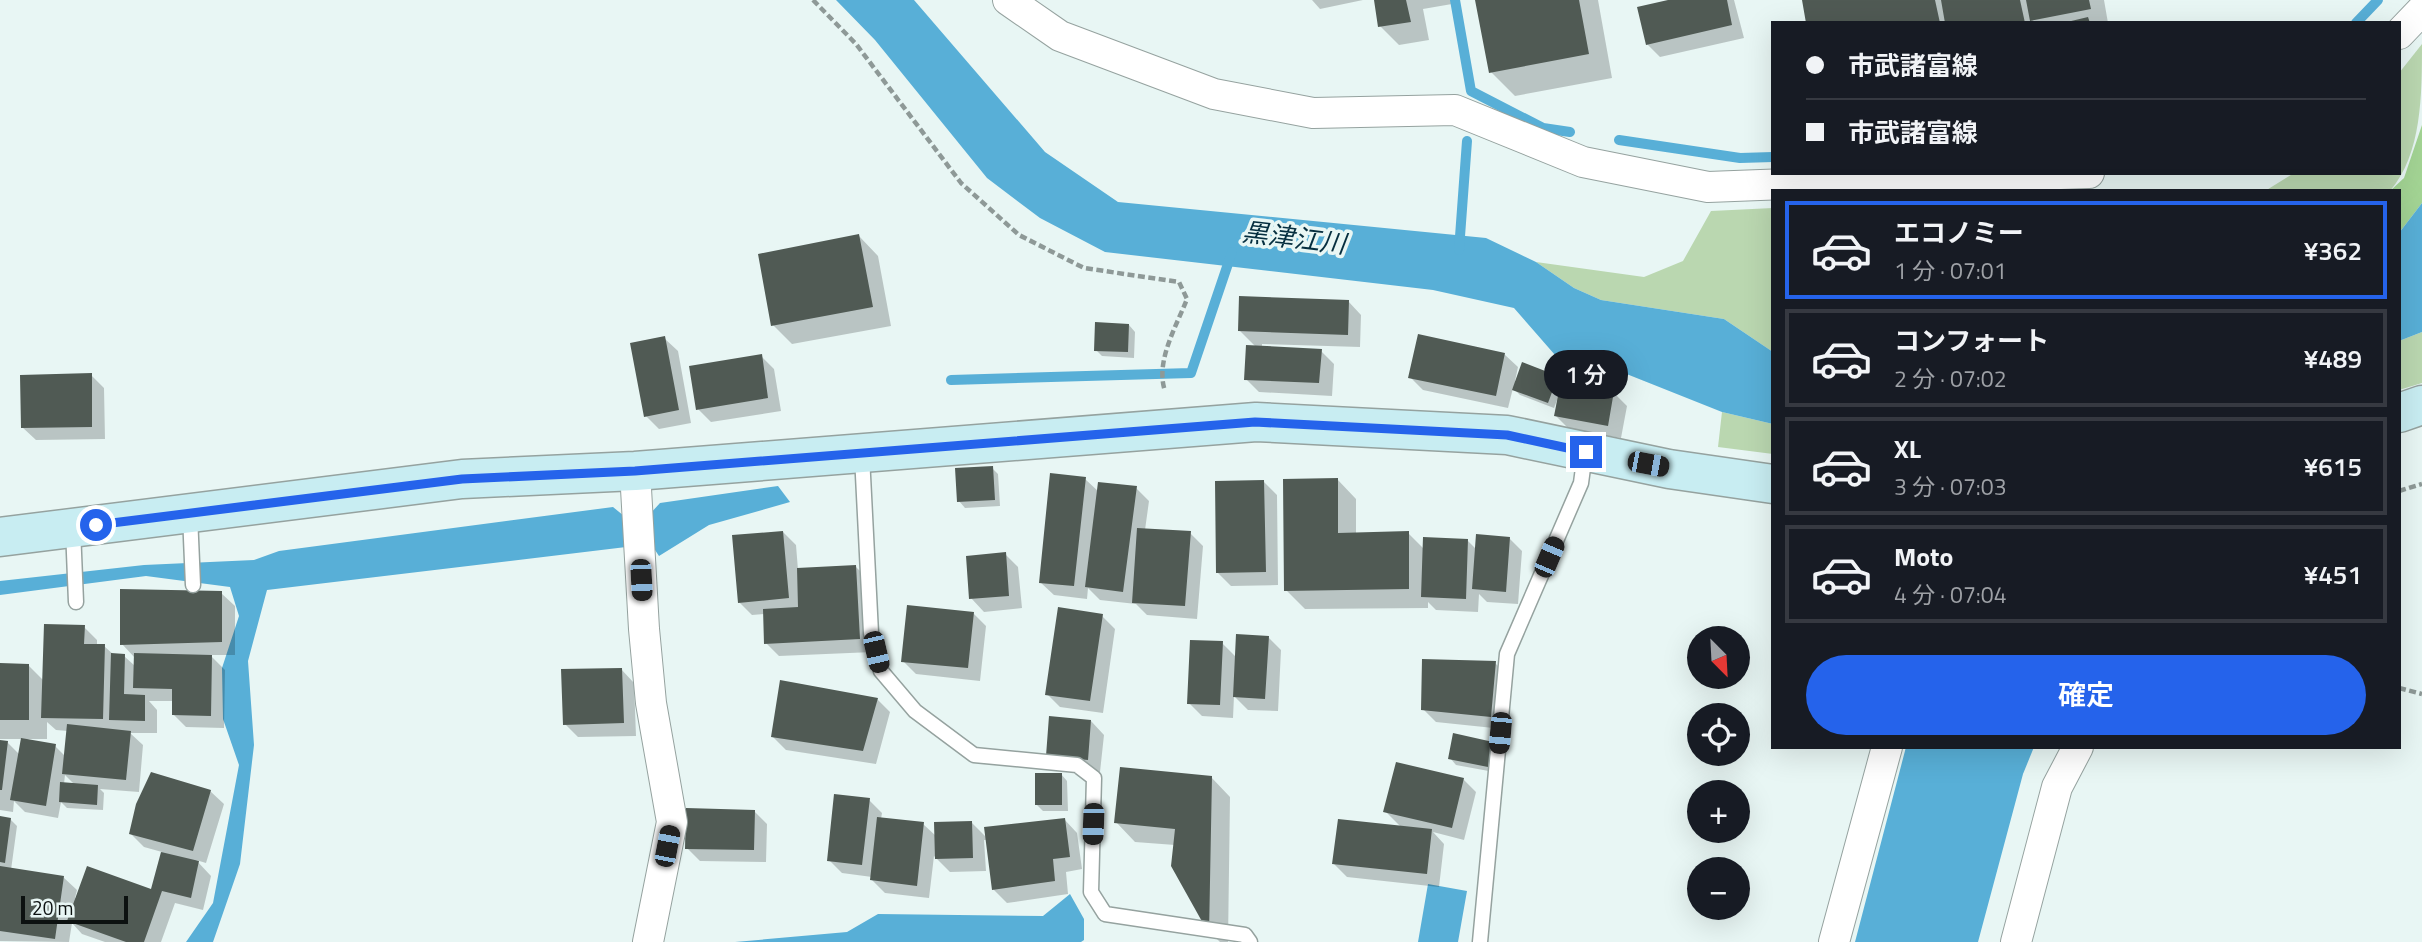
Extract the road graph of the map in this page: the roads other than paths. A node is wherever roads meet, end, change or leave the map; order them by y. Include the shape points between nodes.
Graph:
1 (1008, 0) edge
2 (2422, 10) edge
3 (2401, 32) edge
4 (2035, 175) edge
5 (2422, 405) edge
6 (2401, 412) edge
7 (1586, 452) junction
8 (862, 453) junction
9 (1771, 484) edge
10 (636, 488) junction
11 (190, 514) junction
12 (0, 537) edge
13 (73, 545) junction
14 (193, 585) dead end
15 (76, 602) dead end
16 (1885, 749) edge
17 (2077, 749) edge
18 (648, 942) edge
19 (1250, 942) edge
20 (1480, 942) edge
21 (1834, 942) edge
22 (2016, 942) edge

1 - 4 street via 1060,36 1214,94 1313,113 1455,110 1583,162 1708,187
2 - 3 street
5 - 6 main road
7 - 8 main road via 1507,435 1255,422
7 - 9 main road
7 - 20 lane via 1581,484 1507,654
8 - 10 main road
8 - 19 lane via 871,633 881,671 915,712 974,755 1077,765 1094,778 1091,892 1105,914 1245,935
10 - 11 main road via 462,479
10 - 18 street via 651,703 672,822
11 - 13 main road
11 - 14 lane
12 - 13 main road
13 - 15 lane
16 - 21 street
17 - 22 street via 2057,787

